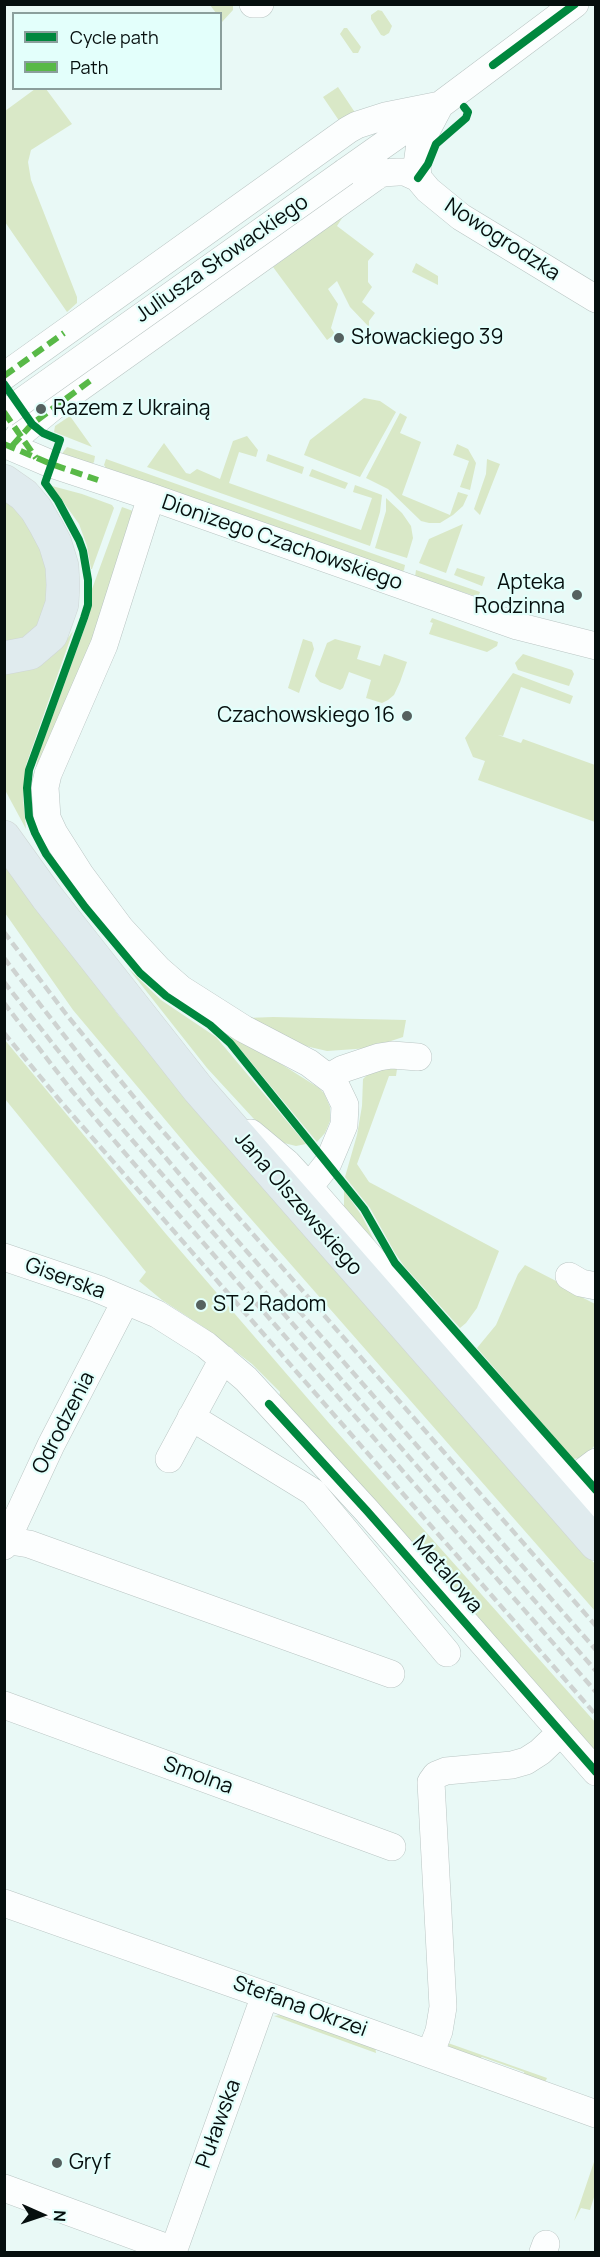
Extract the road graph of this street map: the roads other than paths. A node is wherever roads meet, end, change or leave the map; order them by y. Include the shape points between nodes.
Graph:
1 (253, 4) edge
2 (260, 4) edge
3 (575, 4) edge
4 (440, 105) junction
5 (418, 178) junction
6 (596, 299) edge
7 (4, 376) edge
8 (9, 430) edge
9 (4, 481) edge
10 (151, 497) junction
11 (528, 630) junction
12 (596, 646) edge
13 (4, 658) edge
14 (596, 663) edge
15 (8, 839) edge
16 (418, 1057) dead end
17 (329, 1077) junction
18 (199, 1090) junction
19 (309, 1187) junction
20 (4, 1257) edge
21 (569, 1276) dead end
22 (596, 1286) edge
23 (125, 1302) junction
24 (223, 1359) junction
25 (191, 1417) junction
26 (169, 1459) dead end
27 (596, 1462) edge
28 (568, 1483) junction
29 (596, 1515) edge
30 (5, 1542) edge
31 (596, 1544) edge
32 (447, 1653) dead end
33 (391, 1674) dead end
34 (4, 1705) edge
35 (561, 1732) junction
36 (596, 1772) edge
37 (392, 1846) dead end
38 (4, 1904) edge
39 (265, 1995) junction
40 (430, 2054) junction
41 (596, 2114) edge
42 (4, 2187) edge
43 (173, 2252) edge

1 - 2 street
3 - 4 street, Juliusza Słowackiego
4 - 5 street via 420,143
4 - 7 street, Juliusza Słowackiego via 376,118 348,130
4 - 8 street, Juliusza Słowackiego, bridge via 345,172
5 - 6 street, Nowogrodzka via 461,217
5 - 8 street, Juliusza Słowackiego via 398,172 374,178 54,406
8 - 10 street, Dionizego Czachowskiego via 36,458
9 - 13 main road via 24,495 46,526 62,566 63,585 62,604 51,635 30,653
10 - 11 street, Dionizego Czachowskiego
10 - 17 street via 104,645 48,774 47,818 80,874 158,969 181,989 244,1029
11 - 12 street, Dionizego Czachowskiego
11 - 14 street, Dionizego Czachowskiego
15 - 18 main road, Jana Olszewskiego via 47,897
16 - 17 street via 380,1057
17 - 19 street via 345,1105 344,1125 328,1163
18 - 19 street
18 - 31 main road, Jana Olszewskiego
19 - 28 street
20 - 23 street, Giserska
21 - 22 street
23 - 24 street, Metalowa via 157,1314
23 - 30 street, Odrodzenia
24 - 25 street
24 - 35 street, Metalowa via 246,1378 367,1511
25 - 26 street
25 - 32 street via 313,1492
27 - 28 street
28 - 29 street
30 - 33 street via 29,1544
34 - 37 street, Smolna
35 - 36 street, Metalowa
35 - 40 street via 526,1761 446,1771 431,1782 443,2007
38 - 39 street, Stefana Okrzei
39 - 40 street, Stefana Okrzei
39 - 43 street, Puławska
40 - 41 street, Stefana Okrzei
42 - 43 street

